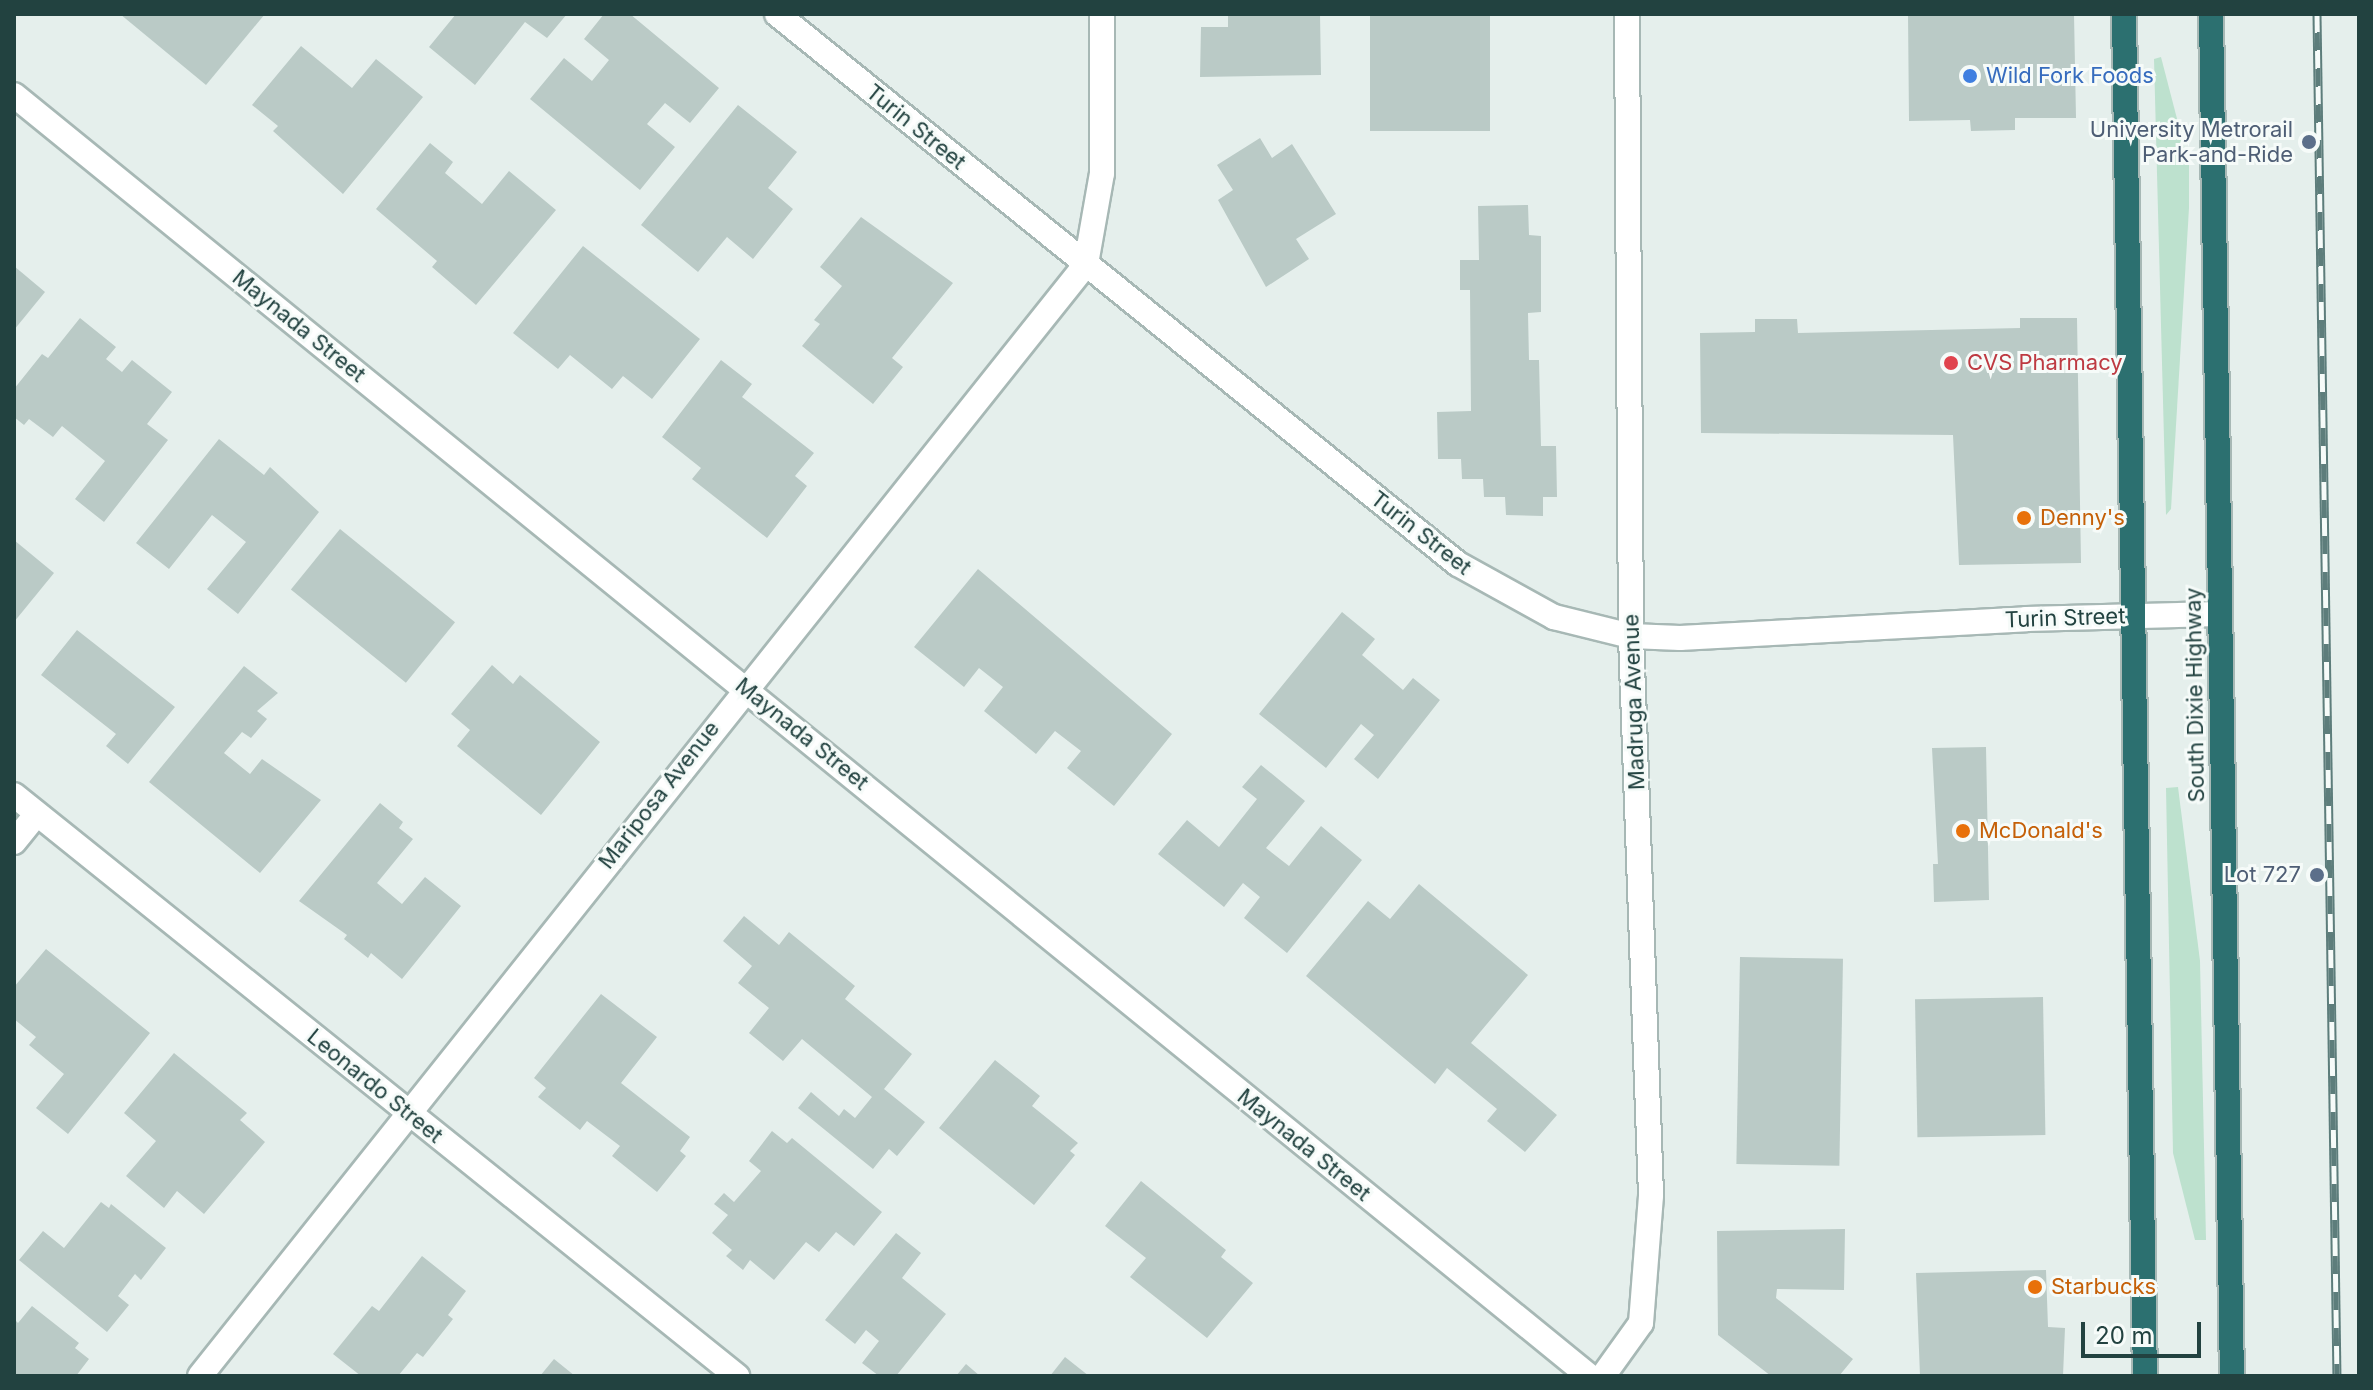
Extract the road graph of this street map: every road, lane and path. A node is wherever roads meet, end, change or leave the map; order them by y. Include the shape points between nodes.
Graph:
1 (777, 14) edge
2 (1102, 14) edge
3 (1627, 14) edge
4 (2124, 14) edge
5 (2211, 14) edge
6 (14, 95) edge
7 (1086, 264) junction
8 (2220, 614) junction
9 (2132, 615) junction
10 (1631, 636) junction
11 (745, 687) junction
12 (14, 795) edge
13 (37, 814) junction
14 (14, 842) edge
15 (407, 1113) junction
16 (200, 1376) edge
17 (737, 1376) edge
18 (1589, 1376) edge
19 (1603, 1376) edge
20 (2145, 1376) edge
21 (2232, 1376) edge

1 - 7 street, Turin Street
2 - 7 street, Mariposa Avenue via 1102,173
3 - 10 street, Madruga Avenue
4 - 9 highway
5 - 8 highway, South Dixie Highway
6 - 11 street, Maynada Street
7 - 10 street, Turin Street via 1458,564 1554,617
7 - 11 street, Mariposa Avenue
8 - 9 street, Turin Street
8 - 21 highway, South Dixie Highway
9 - 10 street, Turin Street via 1680,638
9 - 20 highway
10 - 19 street, Madruga Avenue via 1651,1195 1641,1323
11 - 15 street, Mariposa Avenue
11 - 18 street, Maynada Street
12 - 13 street, Leonardo Street
13 - 14 street
13 - 15 street, Leonardo Street
15 - 16 street, Mariposa Avenue
15 - 17 street, Leonardo Street

